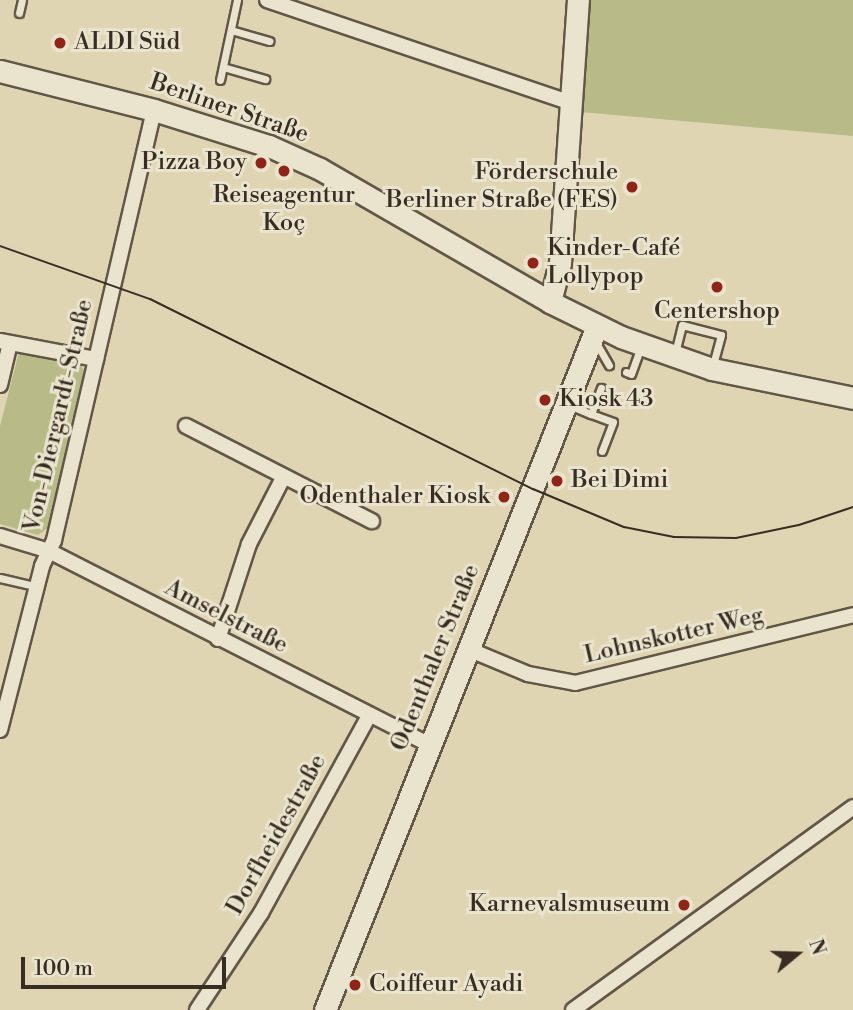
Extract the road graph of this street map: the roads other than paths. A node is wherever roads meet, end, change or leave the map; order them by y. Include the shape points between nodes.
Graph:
1 (22, 0) edge
2 (237, 0) edge
3 (267, 0) edge
4 (578, 0) edge
5 (19, 13) dead end
6 (230, 30) junction
7 (269, 41) dead end
8 (223, 67) junction
9 (0, 71) edge
10 (265, 79) dead end
11 (220, 80) dead end
12 (571, 103) junction
13 (154, 110) junction
14 (550, 302) junction
15 (595, 332) junction
16 (5, 342) edge
17 (642, 345) junction
18 (674, 357) junction
19 (96, 359) junction
20 (609, 368) dead end
21 (712, 369) junction
22 (626, 372) dead end
23 (0, 385) edge
24 (601, 388) dead end
25 (853, 398) edge
26 (566, 404) junction
27 (591, 414) junction
28 (186, 426) dead end
29 (602, 451) dead end
30 (284, 476) junction
31 (372, 521) dead end
32 (0, 536) edge
33 (49, 551) junction
34 (0, 578) edge
35 (37, 587) junction
36 (853, 615) edge
37 (218, 639) junction
38 (468, 649) junction
39 (369, 716) junction
40 (0, 730) edge
41 (429, 745) junction
42 (853, 807) edge
43 (197, 1010) edge
44 (324, 1010) edge
45 (573, 1010) edge

1 - 5 lane
2 - 6 lane
3 - 12 street
4 - 12 main road
6 - 7 lane
6 - 8 lane
8 - 10 lane
8 - 11 lane
9 - 13 main road, Berliner Straße
12 - 14 main road via 559,273
13 - 14 main road, Berliner Straße via 236,134 304,162
13 - 19 street, Von-Diergardt-Straße
14 - 15 main road, Berliner Straße
15 - 17 main road, Berliner Straße
15 - 20 lane
15 - 26 main road, Odenthaler Straße
16 - 19 street
16 - 23 street
17 - 18 main road, Berliner Straße
17 - 22 lane via 631,374
18 - 21 main road, Berliner Straße
18 - 21 lane via 682,325 721,335
19 - 33 street, Von-Diergardt-Straße
21 - 25 main road, Berliner Straße
24 - 27 lane
26 - 27 lane
26 - 38 main road, Odenthaler Straße
27 - 29 lane via 613,422
28 - 30 street
30 - 31 street
30 - 37 street via 249,544
32 - 33 street, Amselstraße
33 - 35 street, Von-Diergardt-Straße
33 - 37 street, Amselstraße
34 - 35 lane
35 - 40 street, Von-Diergardt-Straße
36 - 38 street, Lohnskotter Weg via 575,683 528,674
37 - 39 street, Amselstraße
38 - 41 main road, Odenthaler Straße
39 - 41 street, Amselstraße
39 - 43 street, Dorfheidestraße via 261,913
41 - 44 main road, Odenthaler Straße
42 - 45 street

